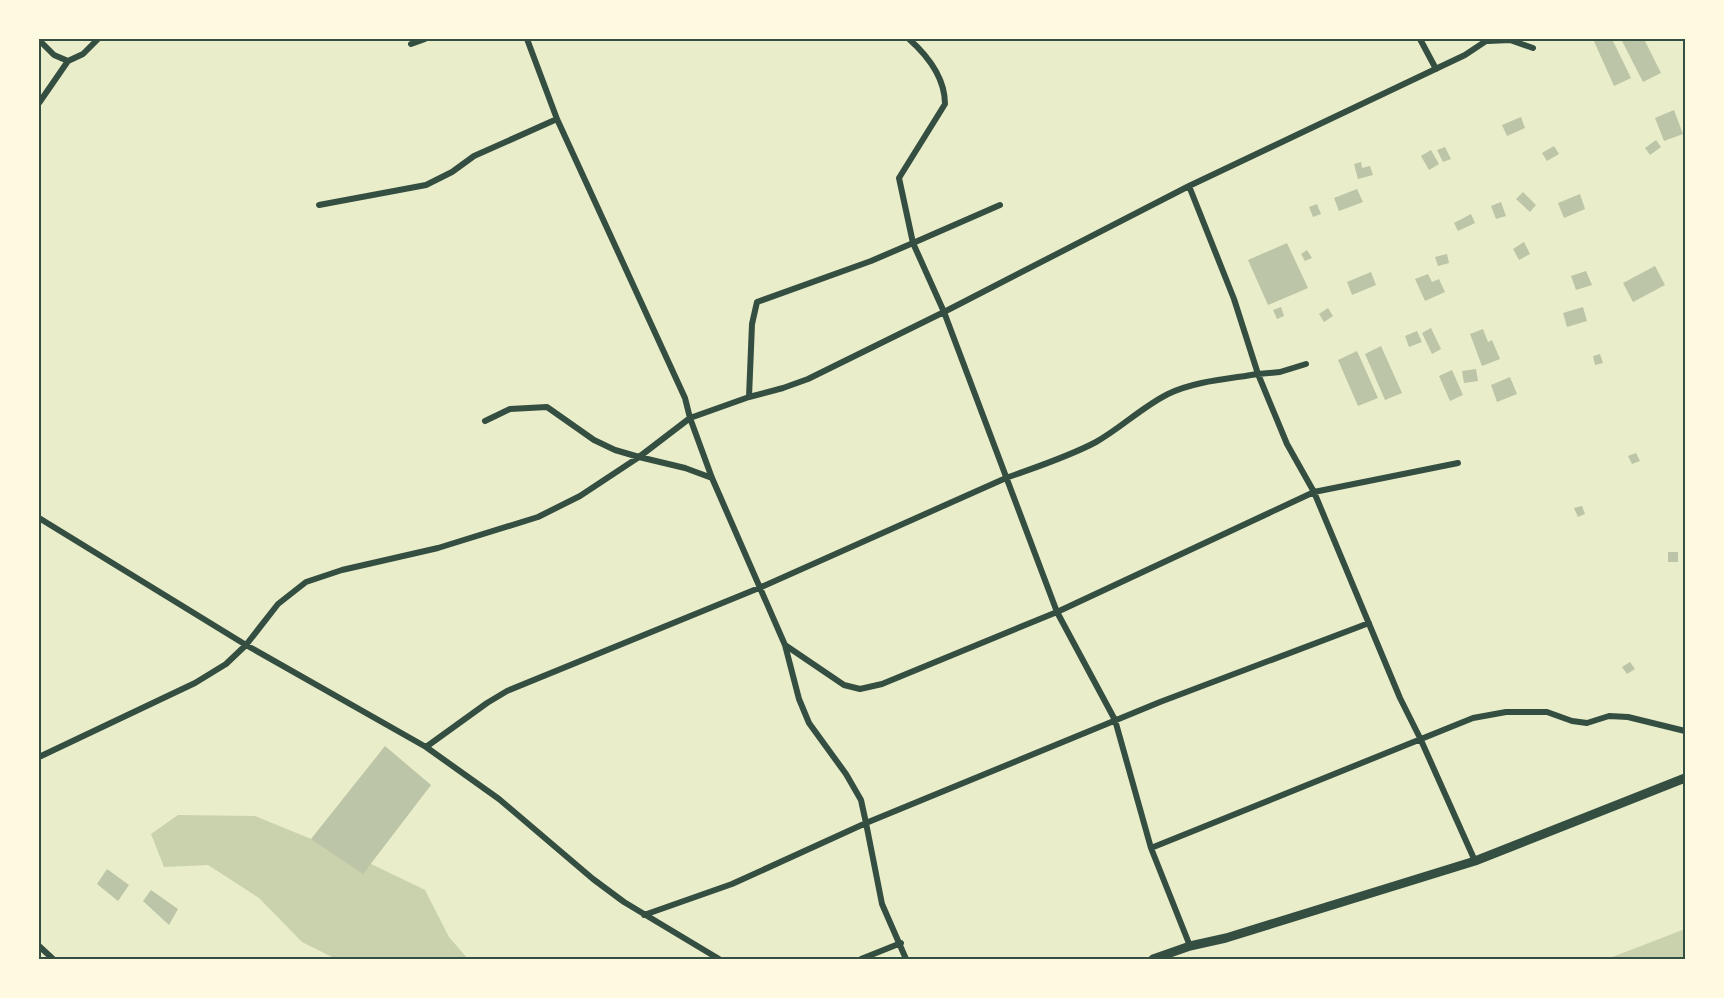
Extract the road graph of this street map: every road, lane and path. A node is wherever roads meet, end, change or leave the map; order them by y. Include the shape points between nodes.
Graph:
1 (98, 39) edge
2 (425, 39) edge
3 (527, 39) edge
4 (909, 39) edge
5 (1420, 39) edge
6 (1530, 39) edge
7 (39, 40) edge
8 (1489, 40) edge
9 (411, 44) dead end
10 (68, 62) junction
11 (1437, 69) junction
12 (39, 103) edge
13 (557, 119) junction
14 (1190, 186) junction
15 (319, 205) dead end
16 (1000, 205) dead end
17 (913, 243) junction
18 (944, 312) junction
19 (1306, 364) dead end
20 (1258, 374) junction
21 (749, 397) junction
22 (690, 418) junction
23 (485, 420) dead end
24 (639, 457) junction
25 (1458, 463) dead end
26 (712, 478) junction
27 (1006, 478) junction
28 (1314, 492) junction
29 (39, 519) edge
30 (759, 588) junction
31 (1057, 612) junction
32 (1369, 623) junction
33 (246, 645) junction
34 (785, 645) junction
35 (1114, 720) junction
36 (1685, 731) edge
37 (1420, 738) junction
38 (426, 747) junction
39 (39, 756) edge
40 (1685, 778) edge
41 (867, 823) junction
42 (1150, 848) junction
43 (1475, 861) junction
44 (644, 915) junction
45 (901, 943) junction
46 (39, 946) edge
47 (1190, 946) junction
48 (52, 959) edge
49 (719, 959) edge
50 (861, 959) edge
51 (906, 959) edge
52 (1153, 959) edge

1 - 10 street via 84,54
2 - 9 street
3 - 13 street
4 - 17 street via 941,78 945,92 945,104 899,178
5 - 11 street
6 - 8 street via 1533,48 1510,40
7 - 10 street
8 - 11 street
10 - 12 street
11 - 14 street
13 - 15 street via 474,156 426,185
13 - 22 street via 669,362
14 - 18 street
14 - 20 street
16 - 17 street
17 - 18 street
17 - 21 street via 757,302 752,324
18 - 21 street via 808,379
18 - 27 street
19 - 20 street
20 - 27 street via 1170,393 1094,443
20 - 28 street via 1287,444
21 - 22 street
22 - 24 street
22 - 26 street
23 - 24 street via 510,410 547,407 594,440
24 - 26 street
24 - 33 street via 580,496 538,517 306,582 278,604
25 - 28 street
26 - 30 street
27 - 30 street
27 - 31 street
28 - 31 street
28 - 32 street
29 - 33 street
30 - 34 street
30 - 38 street via 507,691
31 - 34 street via 882,684 860,689 844,685
31 - 35 street
32 - 35 street
32 - 37 street
33 - 38 street
33 - 39 street via 226,664 195,683
34 - 41 street via 809,723 846,774 861,800
35 - 41 street
35 - 42 street
36 - 37 street via 1628,717 1609,716 1587,723 1547,712 1506,712 1473,718
37 - 42 street
37 - 43 street
38 - 44 street via 499,799 593,879
40 - 43 street
41 - 44 street via 732,884
41 - 45 street via 882,904
42 - 47 street
43 - 47 street
44 - 49 street
45 - 50 street
45 - 51 street
46 - 48 street
47 - 52 street

